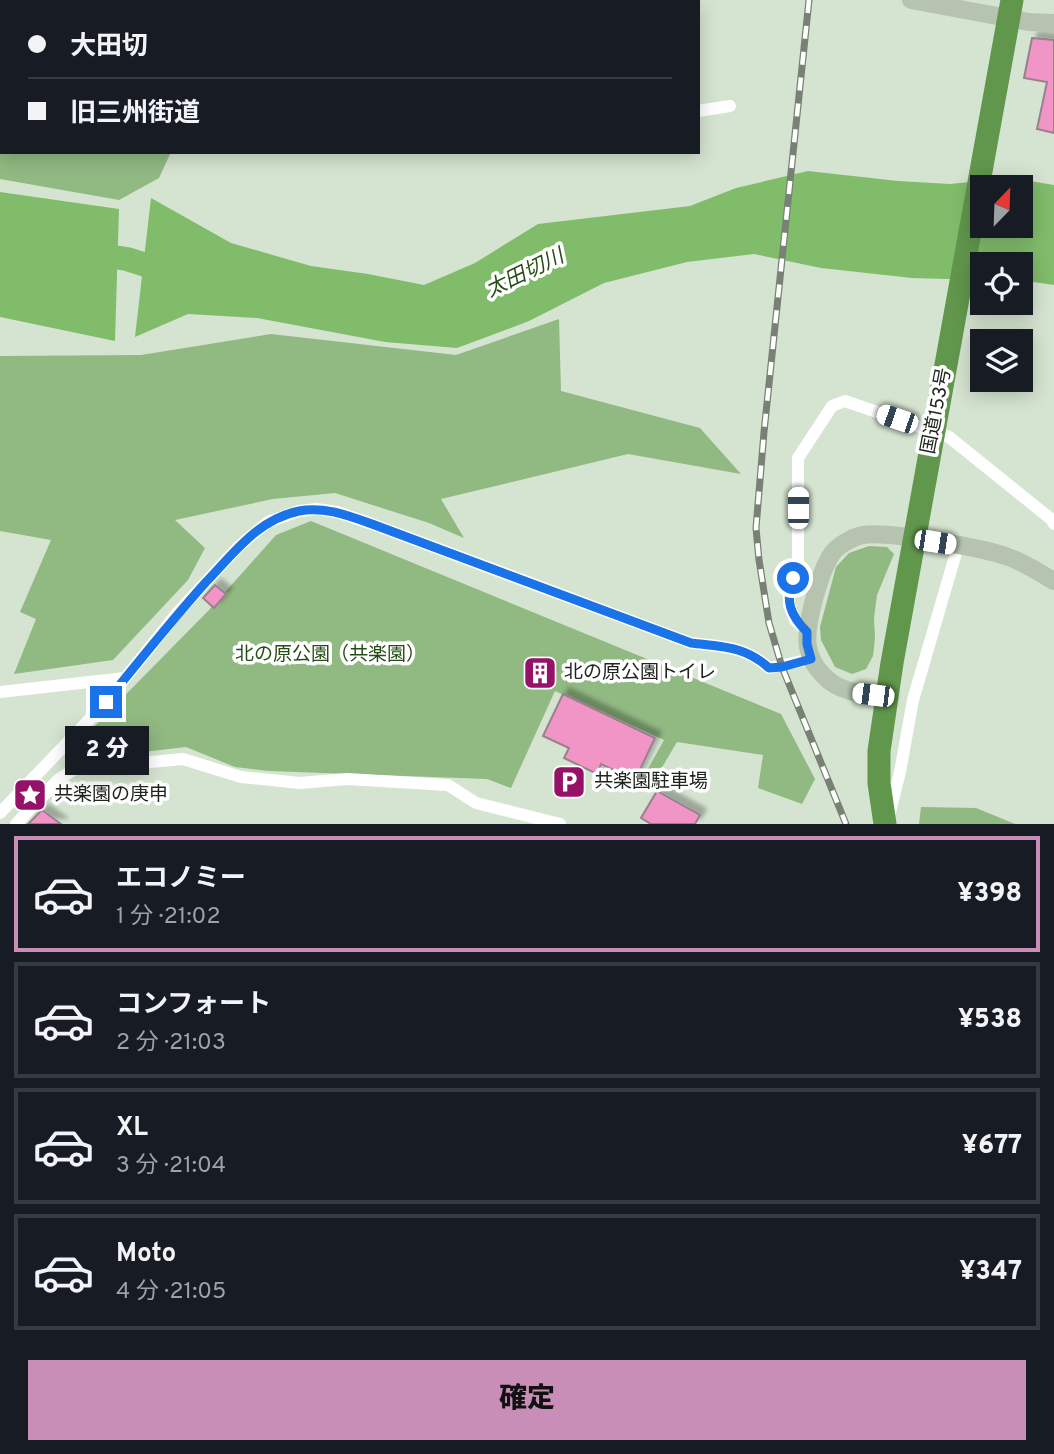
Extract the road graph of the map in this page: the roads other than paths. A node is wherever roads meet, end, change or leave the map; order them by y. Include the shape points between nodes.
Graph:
1 (911, 0) edge
2 (1011, 9) edge
3 (1054, 23) edge
4 (730, 106) dead end
5 (700, 111) edge
6 (1054, 523) edge
7 (958, 546) junction
8 (1054, 581) edge
9 (807, 632) junction
10 (811, 659) junction
11 (125, 678) junction
12 (0, 692) edge
13 (887, 697) junction
14 (0, 813) edge
15 (16, 824) edge
16 (559, 824) edge
17 (886, 824) edge

1 - 2 street
2 - 3 street
2 - 13 highway, 国道153号
4 - 5 street
6 - 9 street via 948,437 845,401 832,406 798,458 798,559 789,606
7 - 8 street via 1013,558
7 - 9 street via 889,535 862,535 846,542 825,567
7 - 17 street via 913,700
9 - 10 street
10 - 11 street via 769,668 741,649 691,643 372,524 317,509 268,522 248,538 178,612
10 - 13 street via 839,688
11 - 12 street
11 - 14 street
13 - 17 highway, 国道153号 via 879,751
15 - 16 street via 59,779 75,769 183,759 241,777 300,783 347,779 448,785 475,803

